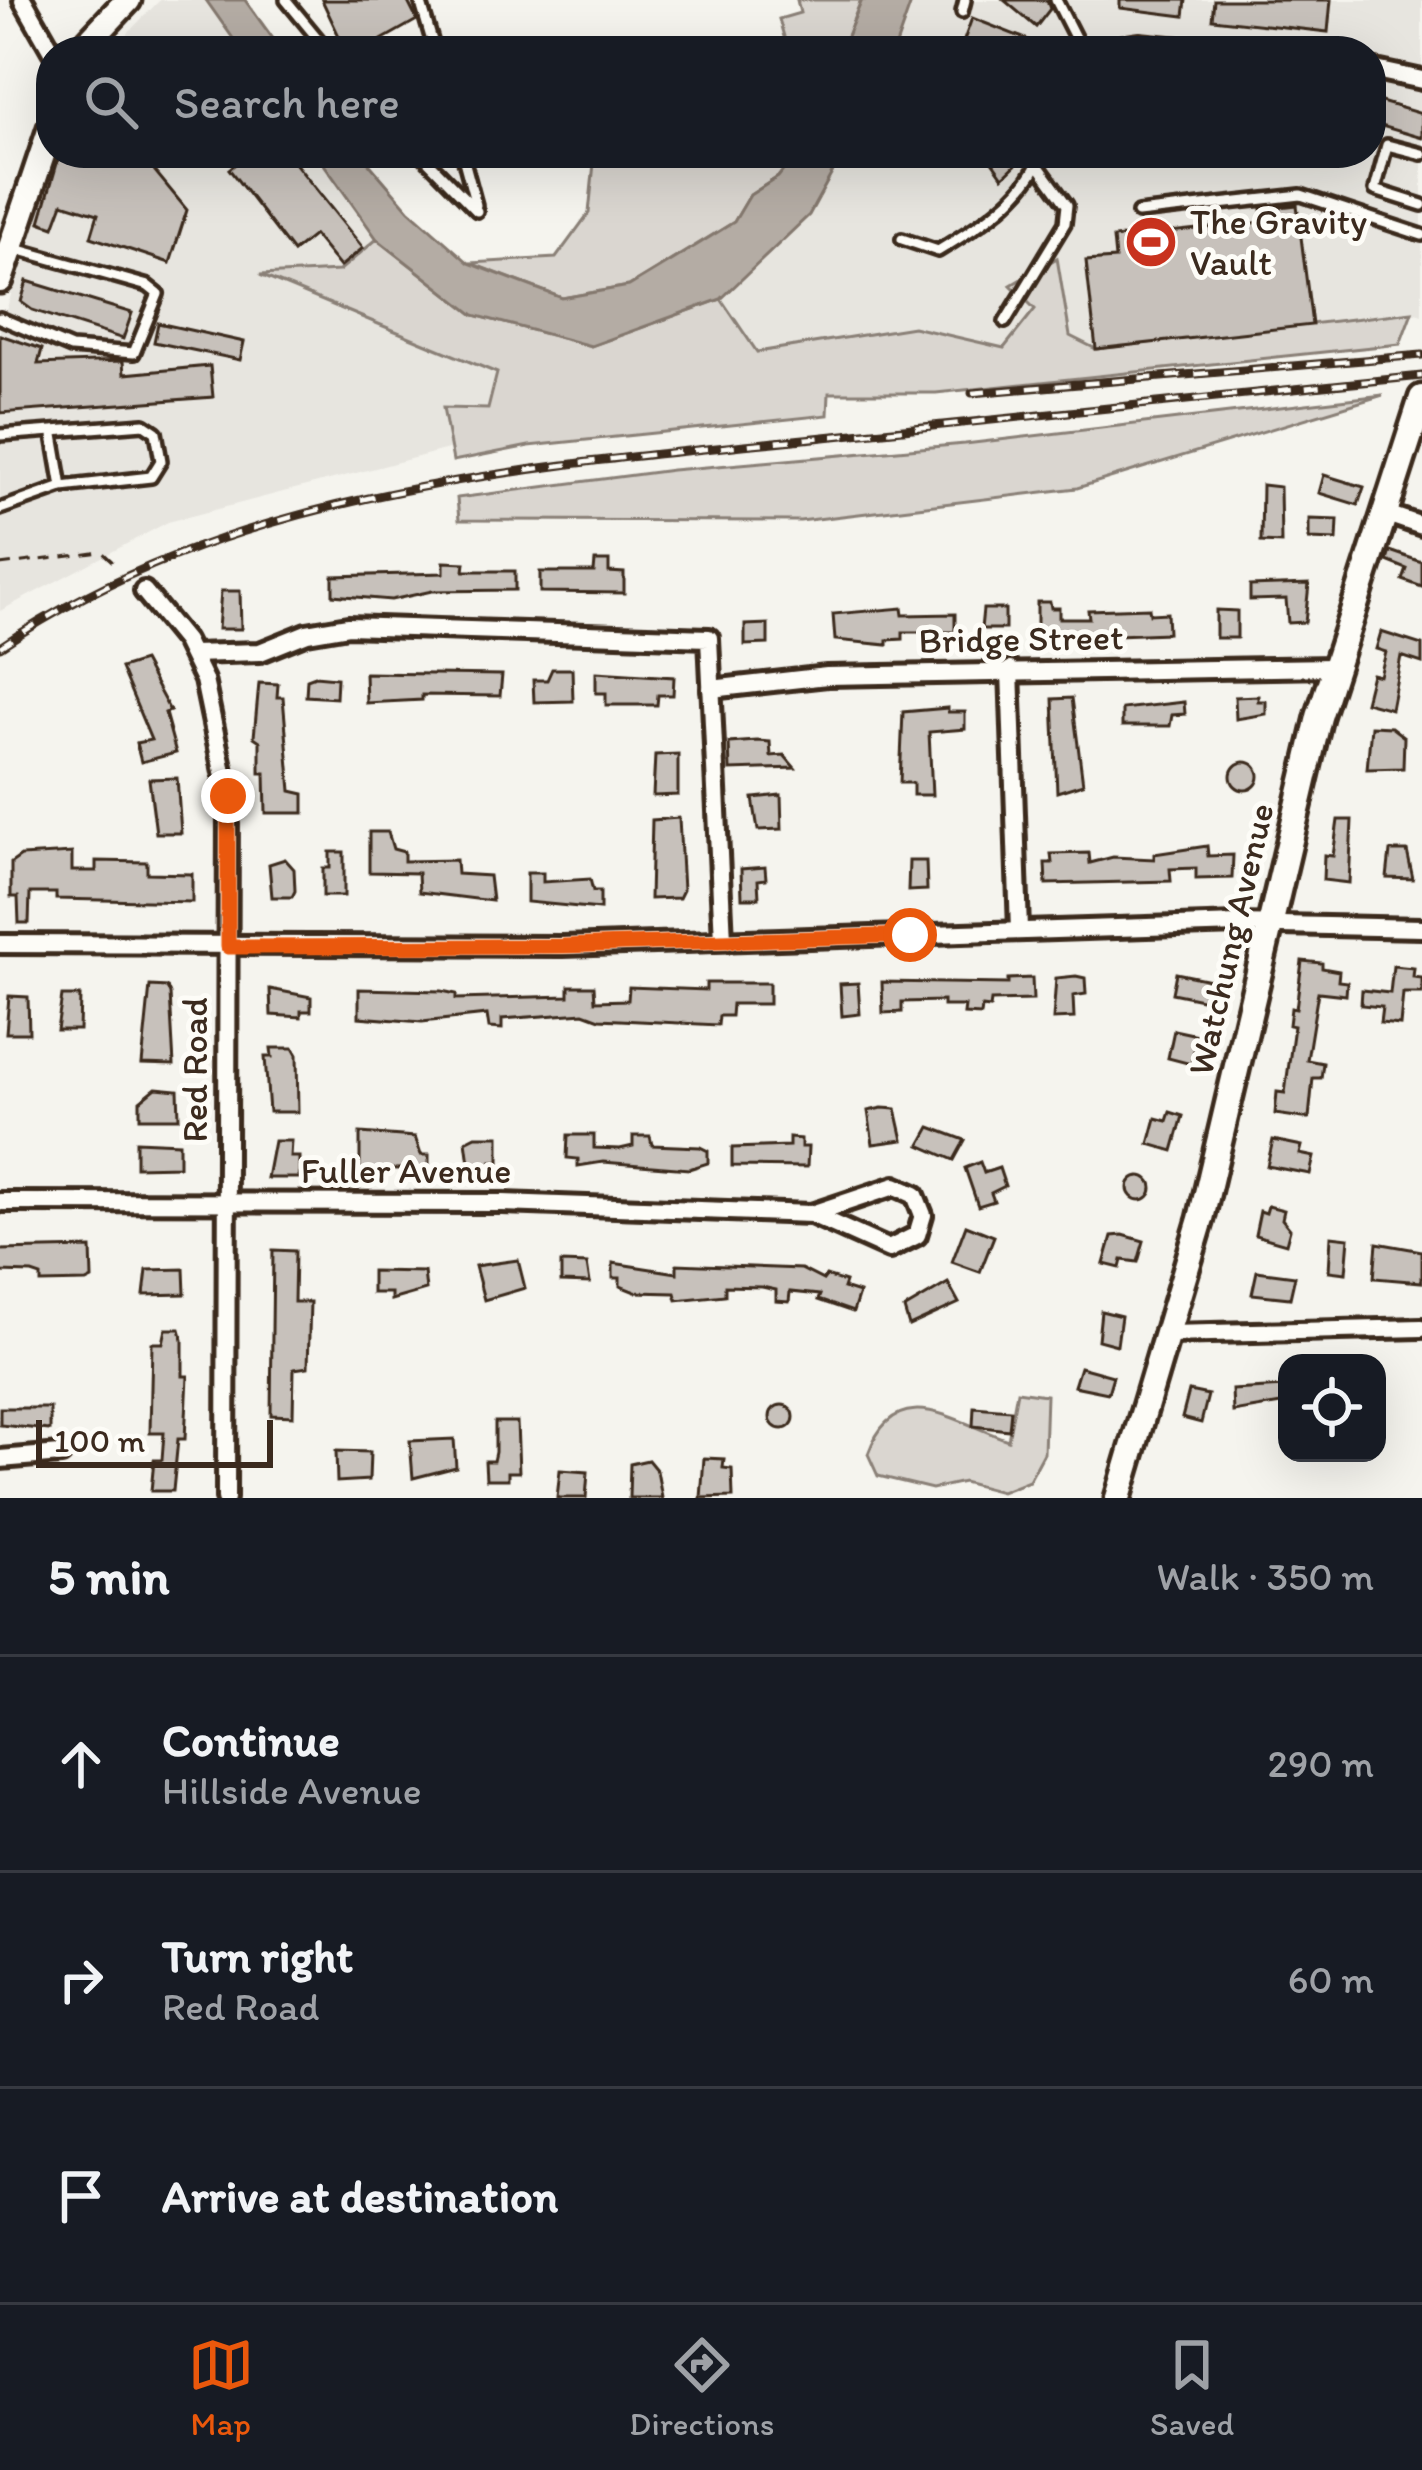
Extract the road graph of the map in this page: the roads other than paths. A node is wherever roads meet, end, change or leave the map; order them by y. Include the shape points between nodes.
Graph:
1 (23, 0) edge
2 (128, 0) edge
3 (286, 0) edge
4 (420, 0) edge
5 (965, 0) edge
6 (1056, 0) edge
7 (962, 12) dead end
8 (43, 36) edge
9 (93, 36) edge
10 (316, 36) edge
11 (431, 36) edge
12 (1077, 36) edge
13 (1386, 72) edge
14 (1422, 80) edge
15 (1386, 149) edge
16 (1422, 154) edge
17 (37, 168) edge
18 (435, 168) edge
19 (466, 168) edge
20 (1035, 168) edge
21 (1040, 168) edge
22 (1381, 168) edge
23 (1375, 190) junction
24 (1422, 205) edge
25 (1138, 213) dead end
26 (1369, 218) junction
27 (1422, 235) edge
28 (902, 239) dead end
29 (10, 248) junction
30 (0, 280) edge
31 (0, 318) edge
32 (1005, 322) dead end
33 (1422, 398) edge
34 (53, 435) junction
35 (0, 436) edge
36 (62, 488) junction
37 (0, 508) edge
38 (1384, 513) junction
39 (1422, 526) edge
40 (144, 591) dead end
41 (192, 654) junction
42 (1333, 667) junction
43 (1010, 670) junction
44 (711, 689) junction
45 (1270, 925) junction
46 (1422, 928) edge
47 (1019, 930) junction
48 (723, 940) junction
49 (0, 944) edge
50 (228, 947) junction
51 (0, 1202) edge
52 (227, 1202) junction
53 (811, 1214) junction
54 (1422, 1328) edge
55 (1168, 1334) junction
56 (61, 1454) dead end
57 (0, 1459) edge
58 (226, 1498) edge
59 (1118, 1498) edge

1 - 8 street
2 - 9 main road
3 - 10 lane
4 - 11 lane
5 - 7 lane
6 - 12 lane
13 - 14 street
15 - 16 lane
17 - 29 main road
18 - 19 lane via 477,211
20 - 28 lane via 1000,207 938,251
21 - 32 lane via 1066,206 1065,223
22 - 23 lane
23 - 24 lane
23 - 26 lane
25 - 26 lane via 1300,195
26 - 27 lane
29 - 30 main road
29 - 31 lane via 158,294 134,353 71,348
33 - 38 main road, Watchung Avenue
34 - 35 lane
34 - 36 lane
34 - 36 lane via 144,424 154,428 159,447 152,477
36 - 37 lane
38 - 39 street
38 - 42 main road, Watchung Avenue
40 - 41 street, Red Road
41 - 44 street via 260,652 348,626 706,638
41 - 50 street, Red Road via 223,753
42 - 43 street, Bridge Street
42 - 45 main road, Watchung Avenue
43 - 44 street, Bridge Street
43 - 47 street
44 - 48 street
45 - 46 street
45 - 47 street
45 - 55 main road, Watchung Avenue
47 - 48 street
48 - 50 street
49 - 50 street
50 - 52 street, Red Road
51 - 52 street, Fuller Avenue
52 - 53 street, Fuller Avenue
52 - 58 street, Red Road
53 - 53 street, Fuller Avenue via 889,1249 909,1242 923,1215 915,1195 895,1186
54 - 55 street
55 - 59 main road, Watchung Avenue
56 - 57 street

